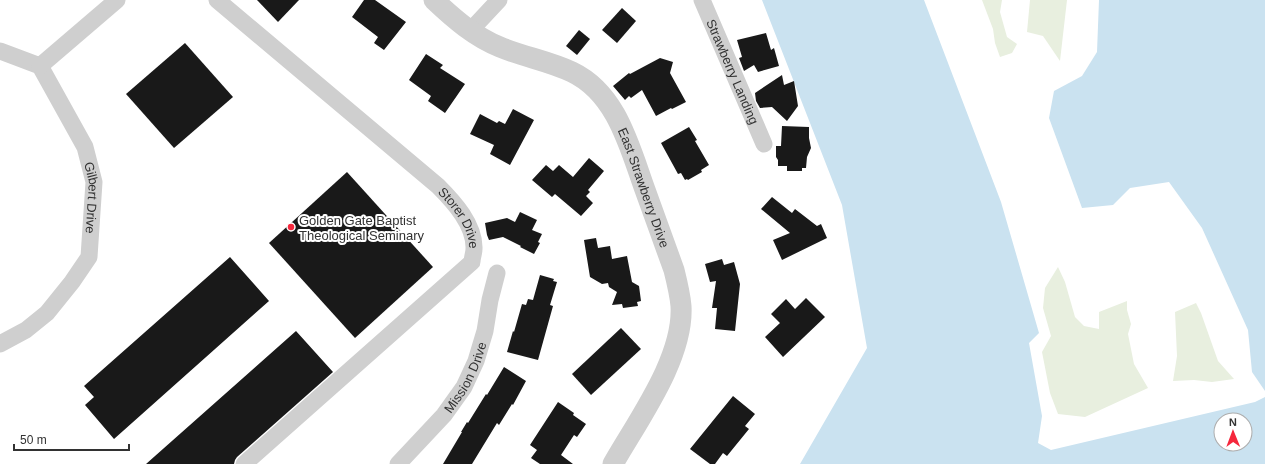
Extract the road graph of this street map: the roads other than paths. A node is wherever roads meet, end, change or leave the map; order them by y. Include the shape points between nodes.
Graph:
1 (117, 0) edge
2 (216, 0) edge
3 (434, 0) edge
4 (499, 0) edge
5 (702, 0) edge
6 (470, 31) junction
7 (0, 52) edge
8 (40, 66) junction
9 (764, 144) dead end
10 (497, 273) dead end
11 (0, 344) edge
12 (244, 464) edge
13 (398, 464) edge
14 (613, 464) edge

1 - 8 street
2 - 12 street, Storer Drive via 438,186 462,213 473,238 474,250 472,262
3 - 6 street, East Strawberry Drive
4 - 6 street
5 - 9 street, Strawberry Landing
6 - 14 street, East Strawberry Drive via 500,47 574,72 601,94 612,108 623,130 674,270 681,307 676,345 663,376
7 - 8 street
8 - 11 street, Gilbert Drive via 85,147 94,182 90,257 47,313 26,330
10 - 13 street, Mission Drive via 485,330 464,387 444,415

